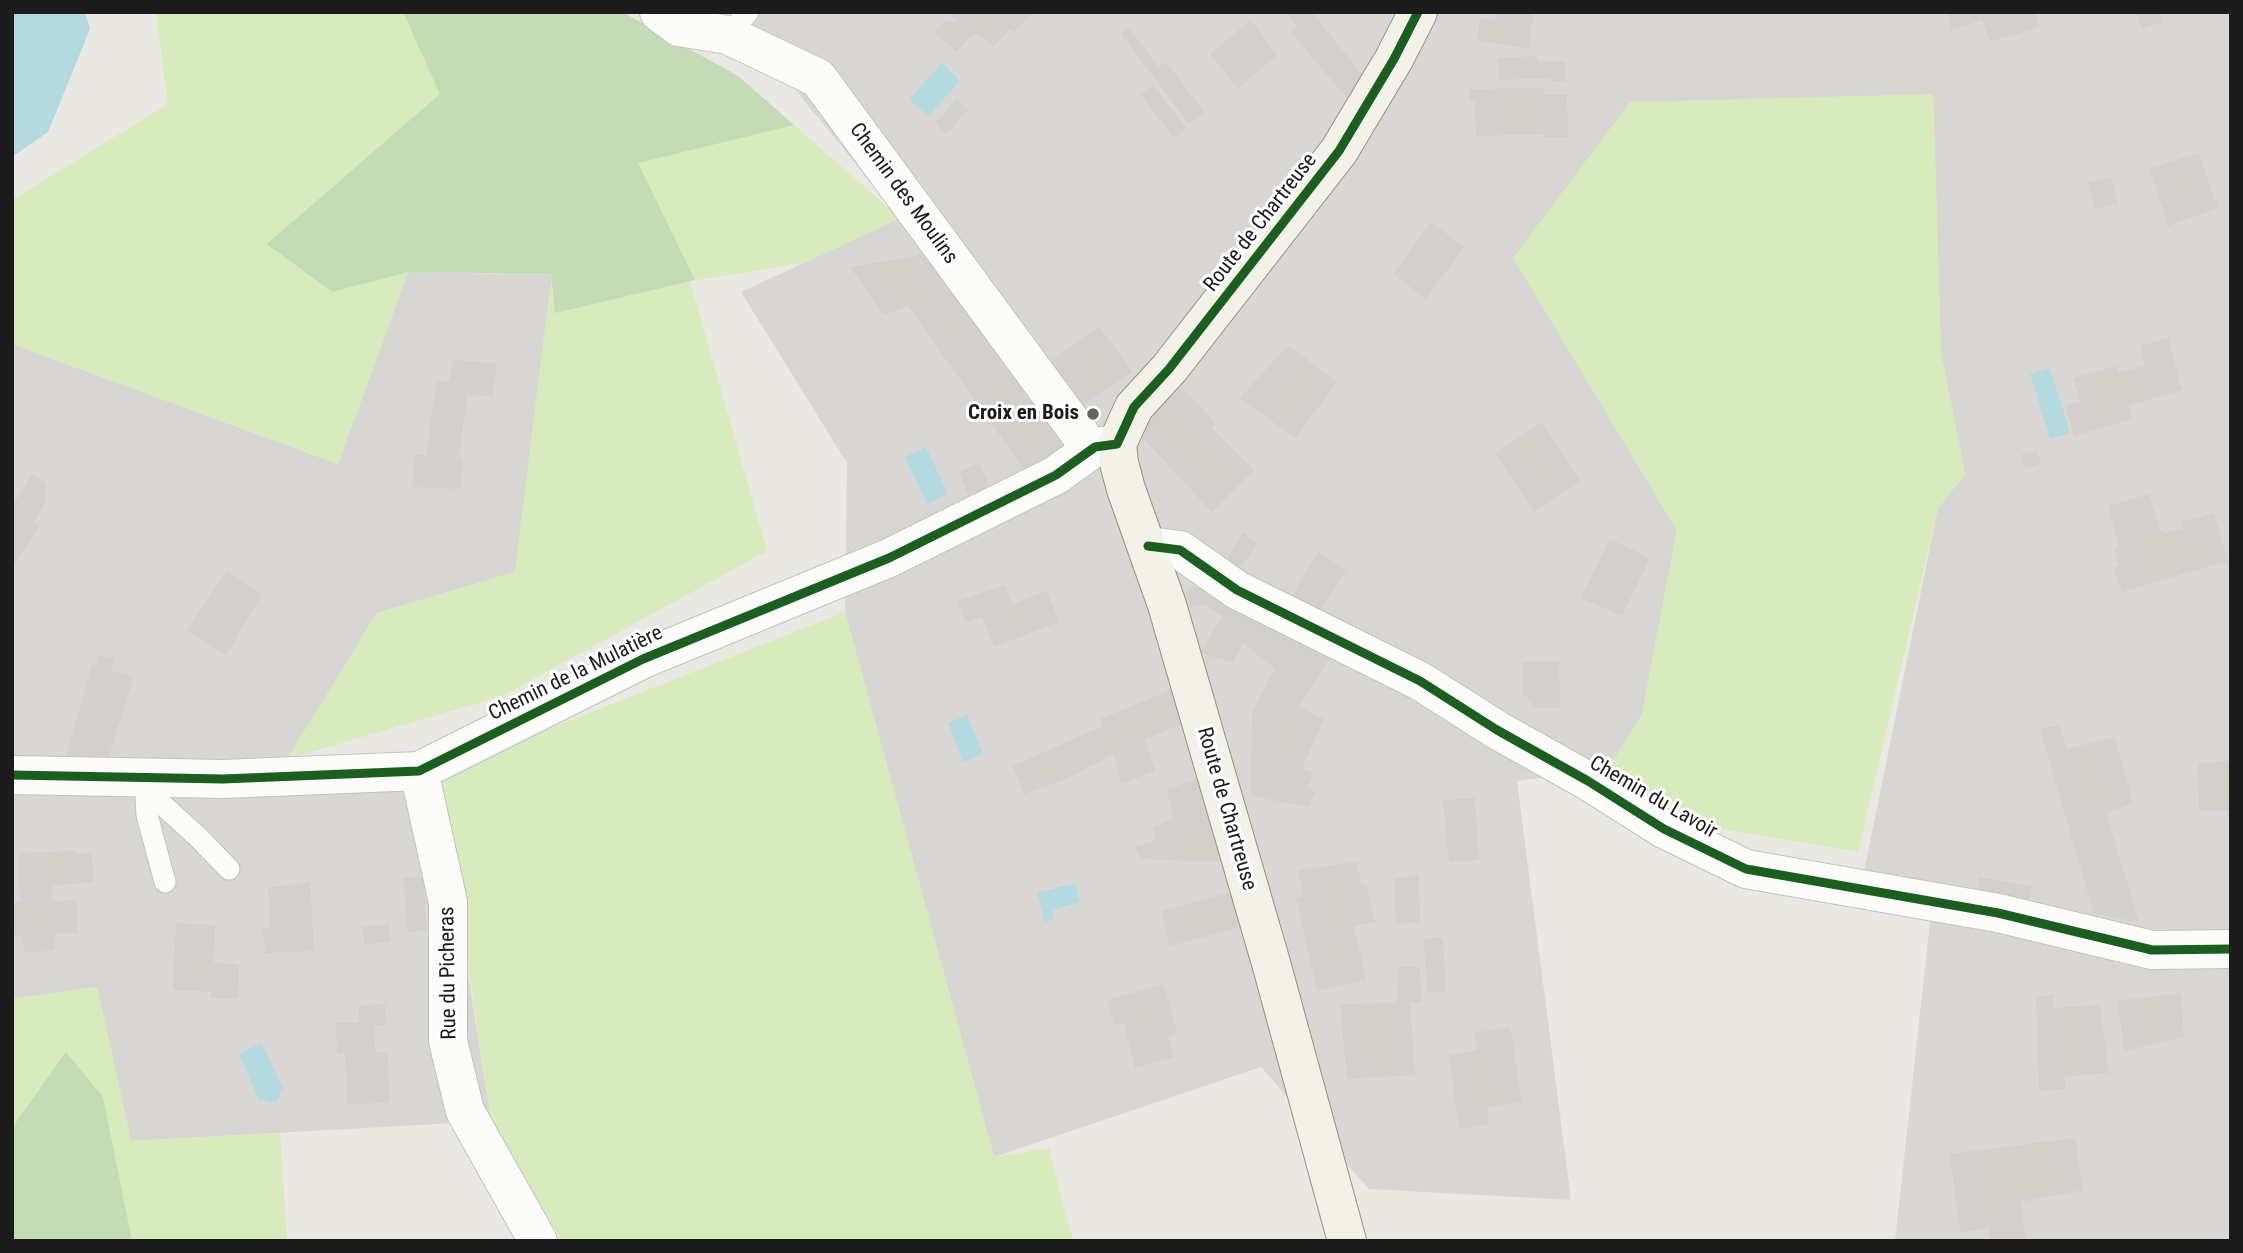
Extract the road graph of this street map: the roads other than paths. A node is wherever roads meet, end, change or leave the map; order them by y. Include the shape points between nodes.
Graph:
1 (659, 12) edge
2 (1418, 12) edge
3 (738, 24) edge
4 (1102, 448) junction
5 (1148, 546) junction
6 (419, 771) junction
7 (12, 775) edge
8 (145, 778) junction
9 (229, 869) dead end
10 (164, 882) dead end
11 (2231, 949) edge
12 (538, 1241) edge
13 (1347, 1241) edge

1 - 3 street, Chemin des Moulins via 679,27
2 - 4 main road, Route de Chartreuse via 1339,151
3 - 4 street, Chemin des Moulins via 818,78 1080,434
4 - 5 main road, Route de Chartreuse via 1119,463
4 - 6 street, Chemin de la Mulatière via 889,558 643,659
5 - 11 street, Chemin du Lavoir via 1180,550 1237,590 1420,681 1664,829 1746,869 1998,913 2152,950
5 - 13 main road, Route de Chartreuse
6 - 8 street, Chemin de la Mulatière
6 - 12 street, Rue du Picheras via 448,902 448,1041 465,1111
7 - 8 street, Chemin de la Mulatière
8 - 9 lane via 155,798
8 - 10 lane via 147,815

